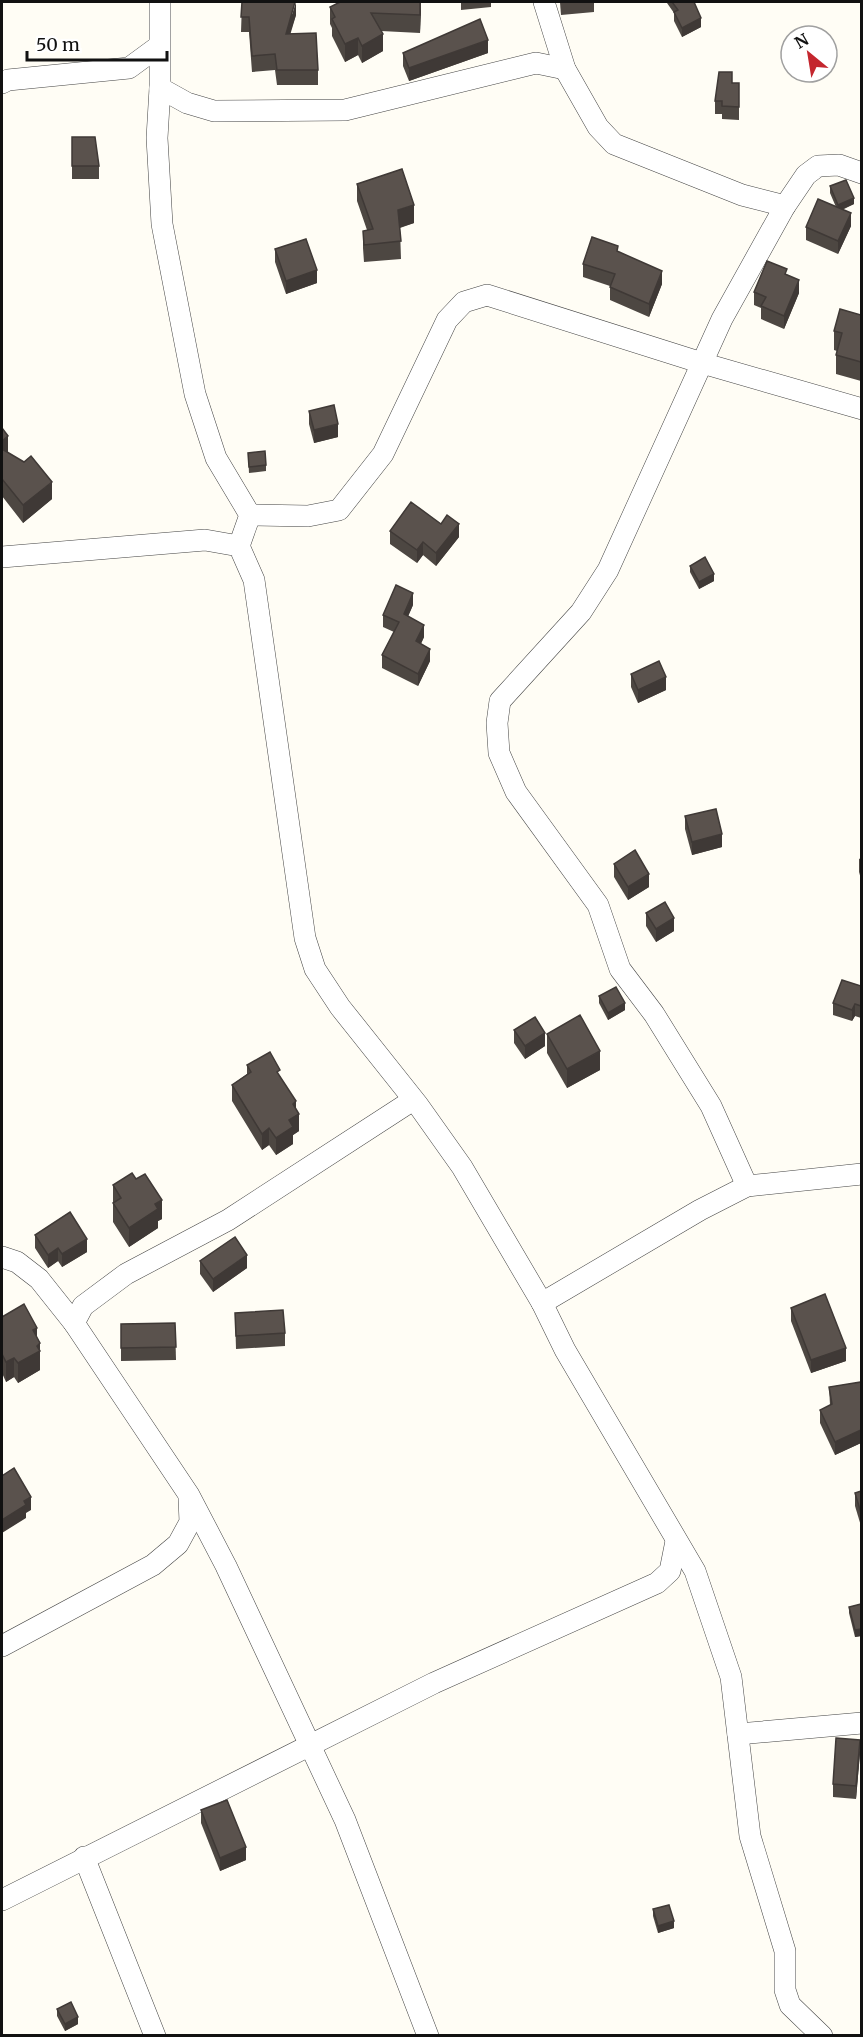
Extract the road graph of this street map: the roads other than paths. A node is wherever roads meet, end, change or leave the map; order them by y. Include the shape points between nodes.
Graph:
1 (160, 2) edge
2 (544, 2) edge
3 (159, 46) junction
4 (565, 69) junction
5 (2, 83) edge
6 (160, 88) junction
7 (861, 173) edge
8 (785, 206) junction
9 (702, 363) junction
10 (861, 409) edge
11 (250, 515) junction
12 (239, 546) junction
13 (2, 557) edge
14 (413, 1100) junction
15 (861, 1174) edge
16 (747, 1186) junction
17 (2, 1257) edge
18 (542, 1303) junction
19 (74, 1323) junction
20 (189, 1496) junction
21 (676, 1541) junction
22 (2, 1646) edge
23 (861, 1723) edge
24 (738, 1734) junction
25 (310, 1745) junction
26 (84, 1857) junction
27 (2, 1900) edge
28 (155, 2036) edge
29 (428, 2036) edge
30 (822, 2036) edge

1 - 3 street
2 - 4 street
3 - 5 street via 129,68
3 - 6 street
4 - 6 street via 536,63 345,110 214,111 187,103
4 - 8 street via 598,127 614,144 741,195
6 - 11 street via 157,138 162,224 195,393 216,458
7 - 8 street via 839,165 818,166 806,175
8 - 9 street
9 - 10 street
9 - 11 street via 487,295 464,302 447,320 383,454 339,510 308,516
9 - 16 street via 608,570 581,612 501,701 497,723 499,753 516,792 598,905 620,969 654,1014 711,1106
11 - 12 street
12 - 13 street via 205,540
12 - 14 street via 254,580 308,948 315,969 340,1007
14 - 18 street via 462,1167
14 - 19 street via 228,1220 126,1274 83,1306
15 - 16 street
16 - 18 street
17 - 19 street via 17,1262 39,1279
18 - 21 street via 564,1350
19 - 20 street
20 - 22 street via 190,1522 178,1544 153,1565
20 - 25 street
21 - 24 street via 695,1571 731,1677
21 - 25 street via 670,1571 657,1583 434,1683
23 - 24 street
24 - 30 street via 750,1836 785,1951 785,1990 790,2005
25 - 26 street
25 - 29 street via 345,1820
26 - 27 street
26 - 28 street

